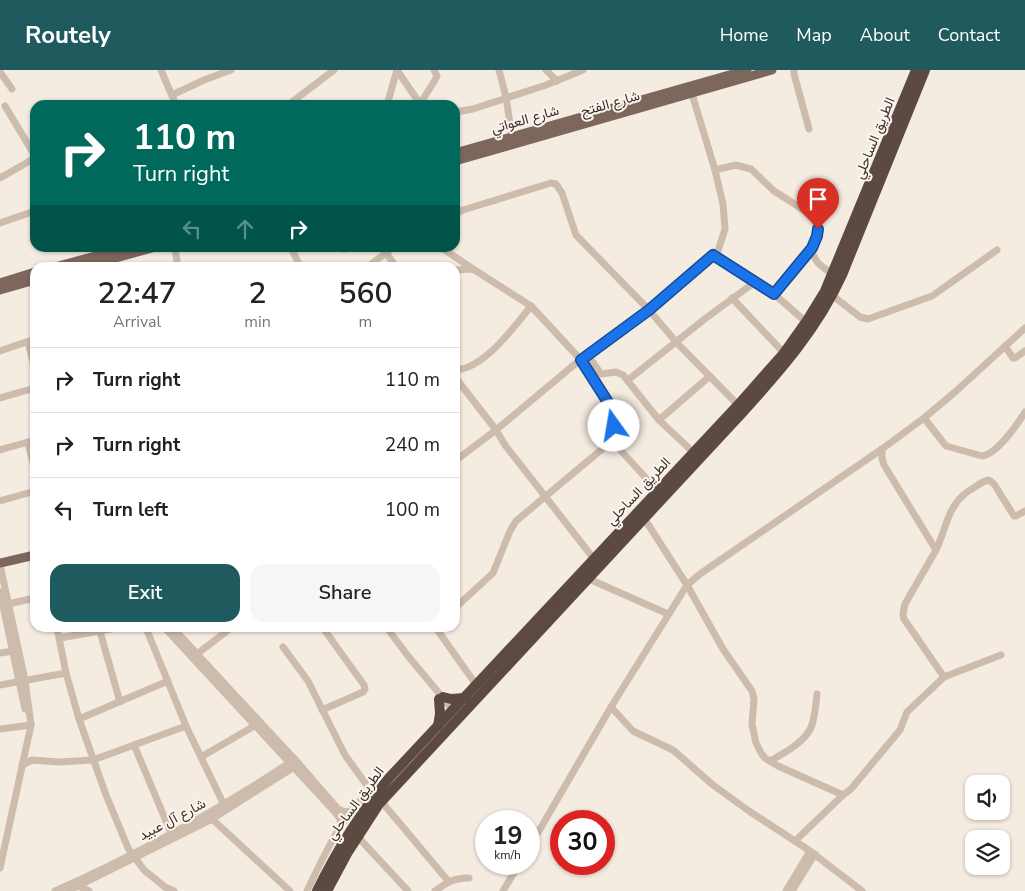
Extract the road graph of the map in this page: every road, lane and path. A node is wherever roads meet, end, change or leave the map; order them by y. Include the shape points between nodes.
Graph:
1 (161, 70) edge
2 (231, 70) edge
3 (334, 70) edge
4 (434, 70) edge
5 (499, 70) edge
6 (546, 70) edge
7 (583, 70) edge
8 (772, 70) edge
9 (794, 70) edge
10 (912, 70) edge
11 (916, 70) edge
12 (925, 70) edge
13 (0, 72) edge
14 (746, 73) edge
15 (557, 81) junction
16 (912, 82) junction
17 (12, 89) dead end
18 (692, 94) junction
19 (172, 95) junction
20 (506, 98) junction
21 (174, 100) edge
22 (295, 100) edge
23 (388, 100) edge
24 (417, 100) edge
25 (422, 100) edge
26 (5, 106) dead end
27 (460, 111) edge
28 (588, 119) junction
29 (809, 129) dead end
30 (512, 136) junction
31 (30, 148) edge
32 (460, 152) edge
33 (30, 160) edge
34 (460, 160) edge
35 (715, 170) junction
36 (0, 178) edge
37 (460, 212) edge
38 (30, 213) edge
39 (0, 223) edge
40 (812, 248) junction
41 (997, 250) dead end
42 (111, 252) edge
43 (137, 252) edge
44 (384, 252) edge
45 (448, 252) edge
46 (713, 255) junction
47 (76, 262) edge
48 (100, 262) edge
49 (373, 262) edge
50 (473, 268) junction
51 (460, 269) edge
52 (30, 274) edge
53 (832, 275) junction
54 (30, 281) edge
55 (755, 282) junction
56 (0, 284) edge
57 (0, 290) edge
58 (774, 294) junction
59 (833, 296) junction
60 (732, 298) junction
61 (531, 306) junction
62 (649, 310) junction
63 (806, 322) junction
64 (1025, 328) edge
65 (30, 340) edge
66 (676, 343) junction
67 (1006, 346) junction
68 (1025, 351) edge
69 (0, 352) edge
70 (784, 353) junction
71 (587, 354) junction
72 (581, 360) junction
73 (460, 370) edge
74 (710, 376) junction
75 (628, 380) junction
76 (460, 383) edge
77 (30, 389) edge
78 (0, 398) edge
79 (738, 405) junction
80 (1025, 412) edge
81 (924, 418) junction
82 (659, 420) junction
83 (496, 430) junction
84 (611, 440) junction
85 (30, 442) edge
86 (882, 449) junction
87 (0, 450) edge
88 (694, 452) junction
89 (460, 457) edge
90 (658, 491) junction
91 (30, 493) edge
92 (546, 496) junction
93 (0, 501) edge
94 (1025, 511) edge
95 (644, 518) junction
96 (30, 550) edge
97 (936, 550) junction
98 (0, 556) edge
99 (30, 556) edge
100 (594, 559) junction
101 (0, 564) edge
102 (589, 579) junction
103 (687, 585) junction
104 (0, 592) edge
105 (30, 599) edge
106 (460, 603) edge
107 (8, 604) junction
108 (668, 614) junction
109 (3, 624) edge
110 (58, 632) edge
111 (86, 632) edge
112 (100, 632) edge
113 (148, 632) edge
114 (169, 632) edge
115 (177, 632) edge
116 (226, 632) edge
117 (326, 632) edge
118 (390, 632) edge
119 (439, 632) edge
120 (60, 638) junction
121 (283, 647) dead end
122 (13, 651) junction
123 (0, 653) edge
124 (197, 654) junction
125 (1001, 655) dead end
126 (66, 673) junction
127 (944, 677) junction
128 (22, 680) junction
129 (168, 682) junction
130 (0, 685) edge
131 (477, 686) junction
132 (817, 694) dead end
133 (439, 696) junction
134 (465, 698) junction
135 (120, 702) junction
136 (611, 707) junction
137 (322, 710) junction
138 (452, 712) junction
139 (79, 720) junction
140 (29, 725) junction
141 (256, 725) junction
142 (186, 726) junction
143 (438, 726) junction
144 (0, 729) edge
145 (134, 745) junction
146 (25, 753) junction
147 (202, 757) junction
148 (32, 760) junction
149 (93, 760) junction
150 (770, 761) junction
151 (294, 763) junction
152 (22, 765) junction
153 (389, 778) junction
154 (371, 791) junction
155 (843, 795) junction
156 (381, 801) junction
157 (224, 805) junction
158 (353, 811) junction
159 (212, 819) junction
160 (341, 828) junction
161 (540, 829) edge
162 (172, 833) junction
163 (358, 836) junction
164 (795, 841) junction
165 (0, 847) edge
166 (348, 852) junction
167 (812, 853) junction
168 (131, 856) junction
169 (0, 868) edge
170 (512, 875) edge
171 (469, 878) dead end
172 (449, 882) junction
173 (78, 886) junction
174 (55, 891) edge
175 (68, 891) edge
176 (89, 891) edge
177 (165, 891) edge
178 (174, 891) edge
179 (290, 891) edge
180 (307, 891) edge
181 (317, 891) edge
182 (327, 891) edge
183 (334, 891) edge
184 (408, 891) edge
185 (435, 891) edge
186 (503, 891) edge
187 (786, 891) edge
188 (792, 891) edge
189 (862, 891) edge

1 - 19 street
2 - 19 street
3 - 22 street
4 - 25 street via 435,80
5 - 20 street
6 - 15 street
7 - 15 street
8 - 14 main road, شارع الفتح
9 - 29 street
10 - 16 highway
11 - 16 highway, الطريق الساحلي
12 - 59 highway, الطريق الساحلي
13 - 17 street
14 - 18 main road, شارع الفتح
14 - 28 main road, شارع العواتي
15 - 20 street
16 - 53 highway, الطريق الساحلي
18 - 28 main road, شارع الفتح
18 - 35 street
19 - 21 street
20 - 27 street
20 - 30 street
23 - 24 street via 397,70
26 - 31 street
28 - 30 main road, شارع العواتي
28 - 34 main road, شارع الفتح
30 - 32 main road, شارع العواتي
33 - 36 street
35 - 40 street via 736,166 751,169 774,190 812,215 818,229
35 - 46 street via 725,229 721,245
37 - 62 street via 556,184 576,235
38 - 39 street
40 - 53 street via 814,259
40 - 58 street
41 - 59 street via 932,296 868,319 860,317
42 - 47 main road
43 - 48 main road
44 - 49 street
45 - 50 street
46 - 55 street
46 - 62 street
50 - 51 street
50 - 61 street
52 - 56 main road
53 - 63 highway, الطريق الساحلي
54 - 57 main road
55 - 58 street
55 - 60 street
58 - 63 street
59 - 95 highway, الطريق الساحلي via 786,364
60 - 66 street
60 - 70 street
61 - 72 street
61 - 73 street via 493,351
62 - 66 street
62 - 71 street
63 - 70 highway, الطريق الساحلي
64 - 67 street
65 - 69 street
66 - 74 street
66 - 75 street
67 - 68 street via 1013,358
67 - 81 street
70 - 79 highway, الطريق الساحلي
71 - 72 street
71 - 75 street via 601,374 620,372
72 - 83 street
72 - 84 street via 611,407 614,426
74 - 79 street
74 - 82 street
75 - 82 street
76 - 83 street
77 - 78 street
79 - 88 highway, الطريق الساحلي
80 - 81 street via 1004,441 988,455 982,456 946,446
81 - 86 street
82 - 88 street
83 - 89 street
83 - 92 street
84 - 90 street
84 - 92 street
85 - 87 street
86 - 97 street via 887,471
86 - 103 street
88 - 90 highway, الطريق الساحلي
90 - 100 highway, الطريق الساحلي
91 - 93 street
92 - 100 street
92 - 106 street via 516,521 493,573
94 - 97 street via 1014,516 994,484 985,481 958,498 947,517
95 - 102 highway, الطريق الساحلي
95 - 103 street
96 - 98 main road
97 - 127 street via 905,604 903,614
99 - 101 main road
100 - 131 highway, الطريق الساحلي
101 - 107 street
102 - 108 street
102 - 156 highway, الطريق الساحلي
103 - 108 street
103 - 150 street via 723,649 752,691 752,724 756,743 760,753
104 - 109 street
105 - 107 street
107 - 128 street
108 - 136 street
109 - 122 street
110 - 120 street
111 - 120 street
112 - 135 street
113 - 129 street
114 - 141 street
115 - 124 street
116 - 124 street
117 - 137 street via 365,689
118 - 133 street
119 - 131 street
120 - 126 street
121 - 137 street via 308,681
122 - 123 street
122 - 128 street
124 - 151 street
125 - 127 street
126 - 128 street
126 - 139 street
127 - 155 street via 907,712 900,730
128 - 130 street
128 - 140 street
129 - 135 street
129 - 142 street
131 - 134 highway, الطريق الساحلي
132 - 150 street via 808,732
133 - 134 highway
133 - 138 street
133 - 143 highway
134 - 138 highway, الطريق الساحلي
135 - 139 street
136 - 161 street
136 - 164 street via 633,731 673,750 749,811
137 - 154 street via 345,755
138 - 143 highway, الطريق الساحلي
139 - 149 street
140 - 144 street
140 - 146 street
140 - 165 street
141 - 147 street
141 - 151 street
142 - 145 street
142 - 147 street
143 - 153 highway, الطريق الساحلي
145 - 149 street
145 - 162 street
146 - 148 street
146 - 152 street
147 - 157 street
148 - 149 street
148 - 152 street
149 - 168 street
150 - 155 street
151 - 157 street, شارع آل عبيد
151 - 158 street via 338,809
151 - 159 street, شارع آل عبيد
151 - 160 street via 335,812
152 - 169 street
153 - 154 street
153 - 181 highway, الطريق الساحلي via 351,829
154 - 158 street
155 - 164 street
156 - 163 highway, الطريق الساحلي
156 - 172 street
157 - 162 street, شارع آل عبيد
158 - 160 street
159 - 168 street, شارع آل عبيد
159 - 179 street
160 - 180 street
162 - 168 street, شارع آل عبيد
163 - 166 highway, الطريق الساحلي
163 - 184 street
164 - 167 street
166 - 182 highway, الطريق الساحلي
166 - 183 highway
167 - 187 street
167 - 188 street
167 - 189 street
168 - 173 street, شارع آل عبيد
168 - 174 street, شارع آل عبيد
168 - 177 street via 149,881
168 - 178 street via 165,887
170 - 186 street
171 - 172 street
172 - 185 street
173 - 175 street, شارع آل عبيد
173 - 176 street

